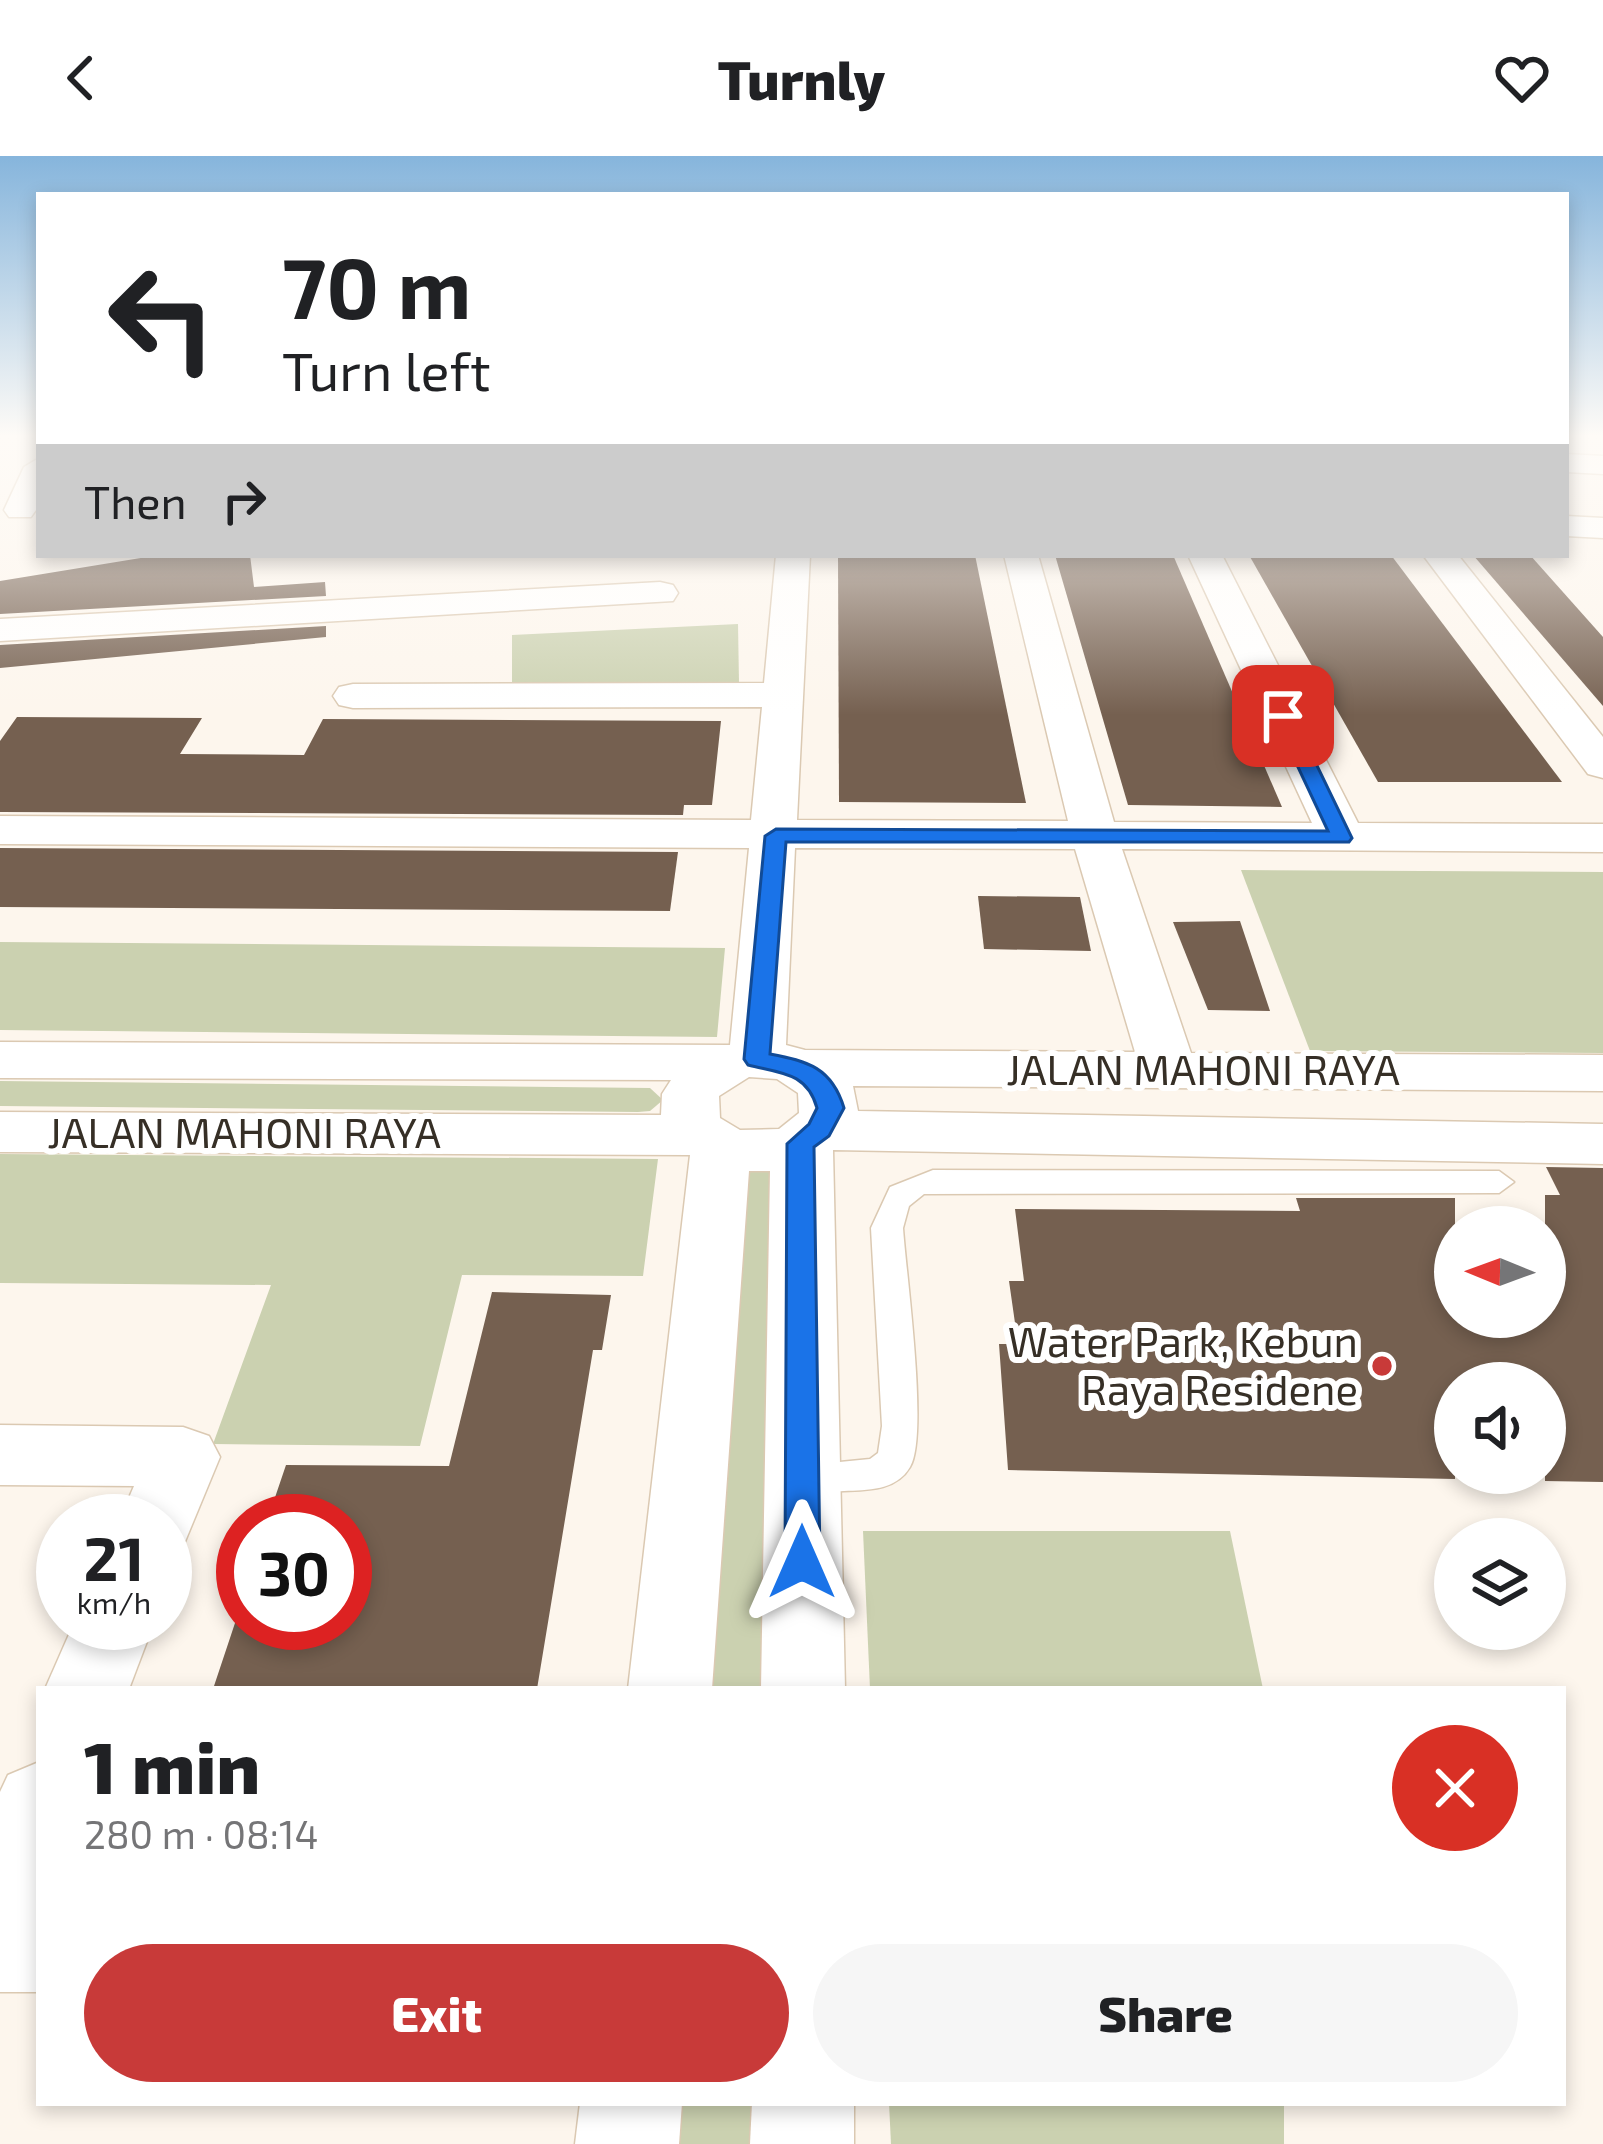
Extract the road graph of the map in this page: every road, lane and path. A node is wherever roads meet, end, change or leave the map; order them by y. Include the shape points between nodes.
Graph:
1 (793, 558) edge
2 (1022, 558) edge
3 (1206, 558) edge
4 (1442, 558) edge
5 (660, 593) dead end
6 (0, 631) edge
7 (783, 695) junction
8 (353, 696) dead end
9 (1603, 765) edge
10 (0, 830) edge
11 (776, 836) junction
12 (1094, 837) junction
13 (1342, 838) junction
14 (1603, 838) edge
15 (0, 1060) edge
16 (764, 1063) junction
17 (1168, 1068) junction
18 (1603, 1073) edge
19 (0, 1132) edge
20 (810, 1137) junction
21 (712, 1140) junction
22 (1603, 1144) edge
23 (1387, 1161) junction
24 (1499, 1182) dead end
25 (0, 1455) edge
26 (802, 1478) junction
27 (168, 1494) edge
28 (103, 1650) edge
29 (88, 1686) edge
30 (670, 1686) edge
31 (803, 1686) edge
32 (36, 1813) edge
33 (0, 1900) edge
34 (0, 1945) edge
35 (36, 1945) edge
36 (631, 2106) edge
37 (803, 2106) edge
38 (627, 2144) edge
39 (802, 2144) edge

1 - 7 street
2 - 12 street
3 - 13 street
4 - 9 street
5 - 6 street via 423,588
7 - 8 street
7 - 11 street
10 - 11 street
11 - 12 street
11 - 16 street
12 - 13 street
12 - 17 street
13 - 14 street
15 - 16 street, JALAN MAHONI RAYA
16 - 17 street, JALAN MAHONI RAYA
16 - 20 street via 824,1085 831,1108
16 - 21 street via 695,1086 691,1120
17 - 18 street, JALAN MAHONI RAYA
19 - 21 street, JALAN MAHONI RAYA
20 - 21 street, JALAN MAHONI RAYA via 761,1152
20 - 23 street, JALAN MAHONI RAYA
20 - 26 street
21 - 30 street
22 - 23 street, JALAN MAHONI RAYA
23 - 24 lane
23 - 26 lane via 933,1180 904,1188 886,1228 896,1461 877,1474
25 - 27 street via 183,1457
26 - 31 street
28 - 29 street
32 - 33 street
34 - 35 street
36 - 38 street
37 - 39 street

